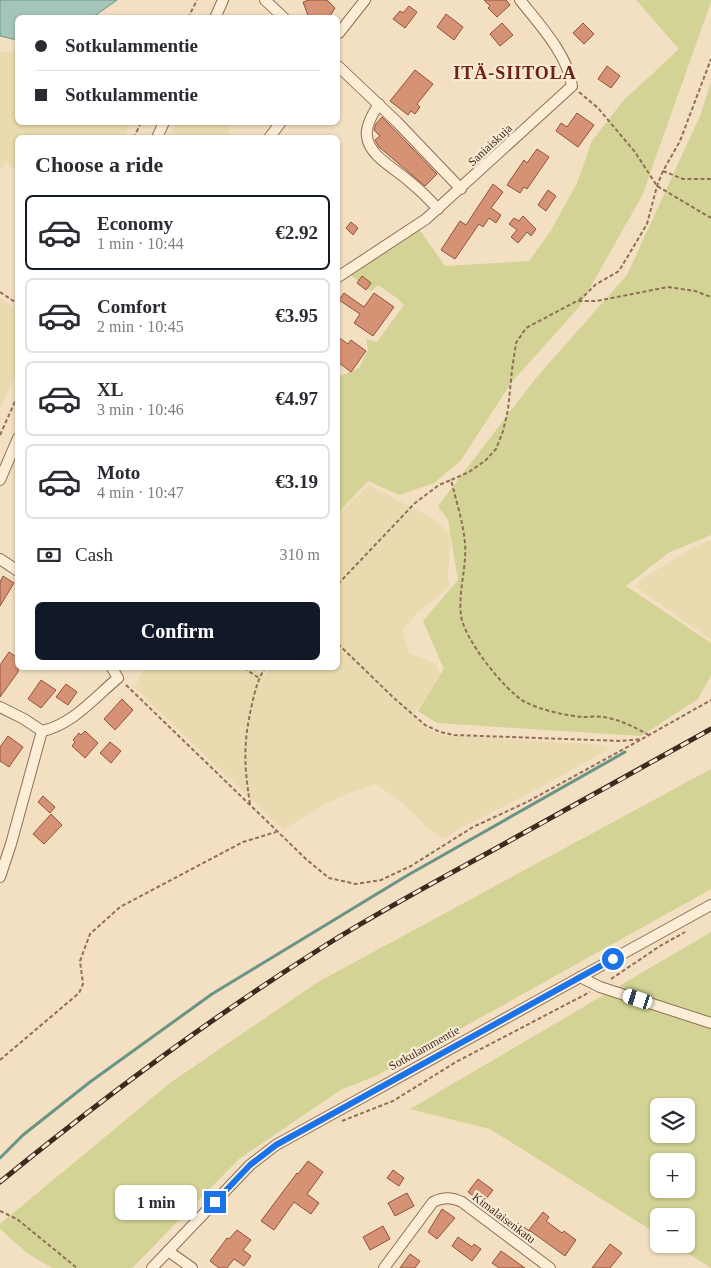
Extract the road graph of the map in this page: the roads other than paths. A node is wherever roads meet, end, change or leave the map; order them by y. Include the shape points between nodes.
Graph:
1 (223, 0) edge
2 (265, 0) edge
3 (365, 0) edge
4 (520, 0) edge
5 (216, 15) edge
6 (281, 15) edge
7 (340, 32) edge
8 (340, 68) edge
9 (379, 104) junction
10 (461, 189) junction
11 (438, 209) junction
12 (340, 276) edge
13 (15, 445) edge
14 (0, 480) edge
15 (0, 559) edge
16 (15, 569) edge
17 (113, 670) edge
18 (0, 707) edge
19 (42, 731) junction
20 (0, 877) edge
21 (711, 905) edge
22 (580, 977) junction
23 (711, 1023) edge
24 (168, 1251) junction
25 (152, 1268) edge
26 (192, 1268) edge
27 (384, 1268) edge
28 (550, 1268) edge

1 - 5 street
2 - 6 street
3 - 7 street
4 - 10 street, Saniaiskuja via 552,40 571,76 572,86
8 - 9 street
9 - 10 street
9 - 11 street via 369,121 366,136 370,147
10 - 11 street, Saniaiskuja
11 - 12 street, Saniaiskuja
13 - 14 street
15 - 16 street
17 - 19 street via 118,678 72,717 56,728
18 - 19 street
19 - 20 street
21 - 22 street, Sotkulammentie
22 - 23 street via 600,987
22 - 24 street, Sotkulammentie via 276,1145 250,1165
24 - 25 street, Sotkulammentie
24 - 26 street
27 - 28 street, Kimalaisenkatu via 433,1202 443,1198 462,1202

